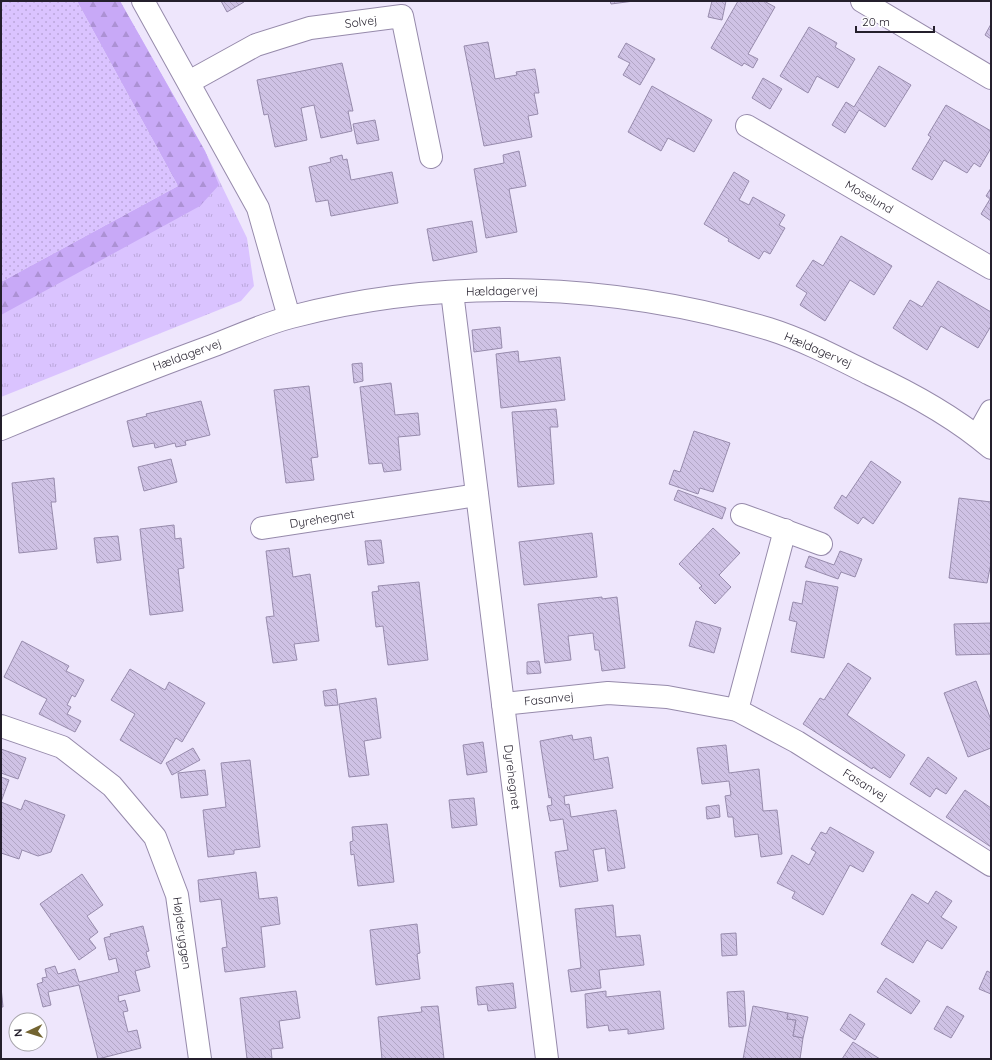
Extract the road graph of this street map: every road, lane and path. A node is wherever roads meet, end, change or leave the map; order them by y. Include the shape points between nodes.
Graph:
1 (143, 1) edge
2 (862, 1) edge
3 (991, 78) edge
4 (189, 82) junction
5 (746, 126) dead end
6 (431, 157) dead end
7 (991, 268) edge
8 (452, 292) junction
9 (289, 317) junction
10 (991, 412) edge
11 (1, 428) edge
12 (984, 442) edge
13 (477, 495) junction
14 (742, 514) dead end
15 (262, 528) dead end
16 (785, 530) junction
17 (821, 544) dead end
18 (502, 704) junction
19 (737, 710) junction
20 (1, 726) edge
21 (991, 865) edge
22 (200, 1059) edge
23 (546, 1059) edge

1 - 4 street
2 - 3 street
4 - 6 street, Solvej via 263,42 310,28 402,16
4 - 9 street via 258,208
5 - 7 street, Moselund
8 - 9 street, Hældagervej via 366,300
8 - 12 street, Hældagervej via 538,289 628,299 705,313 771,330 839,358 913,394
8 - 13 street, Dyrehegnet
9 - 11 street, Hældagervej
10 - 12 street
13 - 15 street, Dyrehegnet
13 - 18 street, Dyrehegnet
14 - 16 street
16 - 17 street
16 - 19 street
18 - 19 street, Fasanvej via 608,693 667,698
18 - 23 street, Dyrehegnet
19 - 21 street, Fasanvej via 796,742
20 - 22 street, Højderyggen via 62,747 112,786 156,836 177,895

